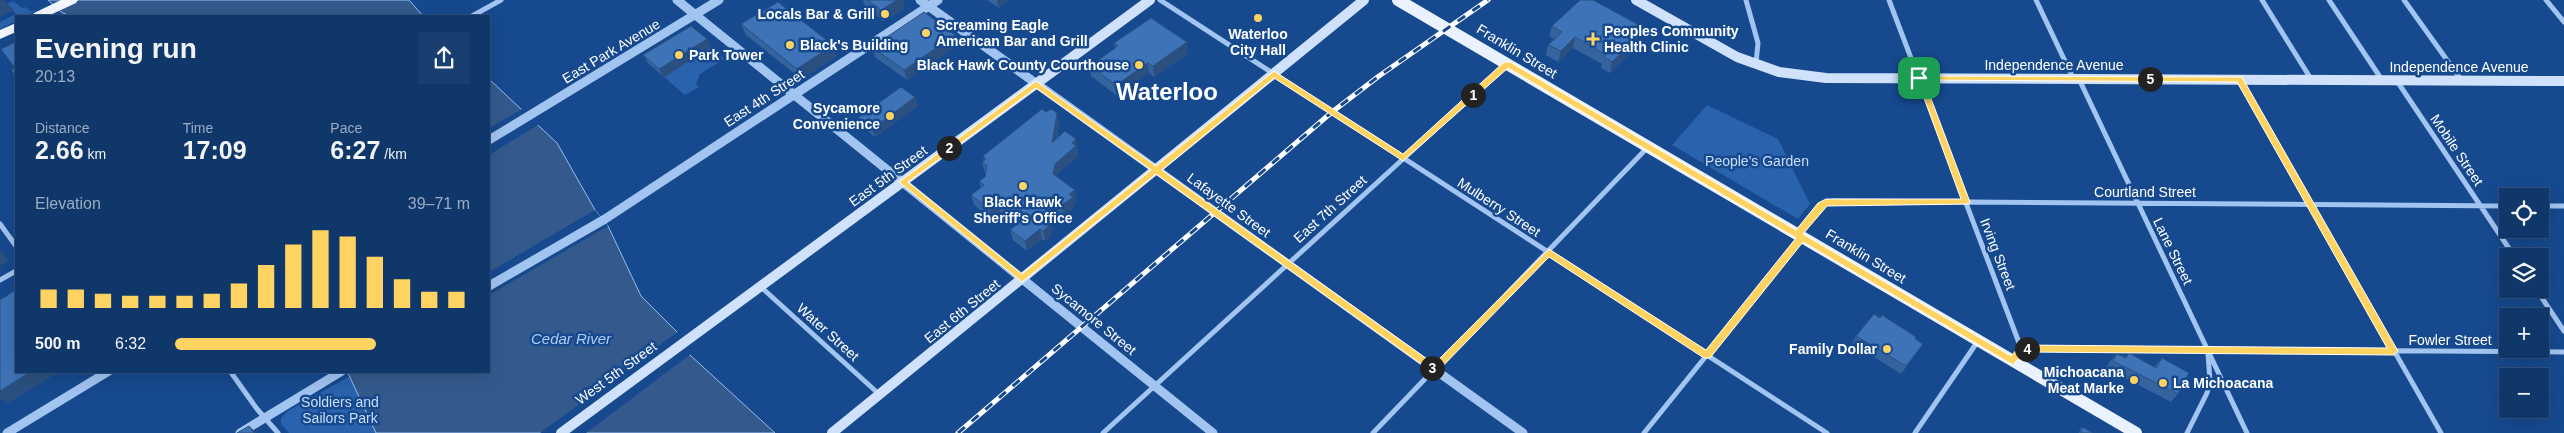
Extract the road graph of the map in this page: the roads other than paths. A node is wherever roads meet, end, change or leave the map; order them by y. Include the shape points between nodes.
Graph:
1 (72, 0) edge
2 (500, 0) edge
3 (677, 0) edge
4 (719, 0) edge
5 (920, 0) edge
6 (938, 0) edge
7 (1150, 0) edge
8 (1160, 0) edge
9 (1364, 0) edge
10 (1398, 0) edge
11 (1636, 0) edge
12 (1746, 0) edge
13 (1890, 0) edge
14 (2036, 0) edge
15 (2262, 0) edge
16 (2329, 0) edge
17 (2404, 0) edge
18 (2546, 0) edge
19 (929, 6) junction
20 (695, 14) junction
21 (42, 15) edge
22 (474, 15) edge
23 (2564, 22) edge
24 (15, 28) edge
25 (0, 35) edge
26 (1507, 64) junction
27 (1756, 64) junction
28 (1274, 74) junction
29 (1919, 78) junction
30 (2076, 79) junction
31 (2239, 79) junction
32 (2311, 80) junction
33 (2383, 81) junction
34 (2397, 81) junction
35 (2462, 81) junction
36 (2564, 81) edge
37 (1036, 84) junction
38 (794, 95) junction
39 (490, 139) edge
40 (1647, 148) junction
41 (1403, 158) junction
42 (1156, 170) junction
43 (903, 182) junction
44 (1966, 202) junction
45 (2138, 203) junction
46 (2310, 204) junction
47 (2480, 205) junction
48 (2499, 206) edge
49 (2549, 206) edge
50 (2564, 206) edge
51 (0, 224) edge
52 (1800, 236) junction
53 (15, 245) edge
54 (2509, 248) edge
55 (1549, 252) junction
56 (1287, 264) junction
57 (15, 272) edge
58 (1022, 279) junction
59 (0, 280) edge
60 (490, 285) edge
61 (761, 286) junction
62 (2542, 298) edge
63 (2564, 330) edge
64 (690, 338) joint
65 (1978, 341) junction
66 (2021, 348) junction
67 (2208, 350) junction
68 (2394, 351) junction
69 (2564, 352) edge
70 (1707, 355) junction
71 (2013, 362) junction
72 (1435, 370) junction
73 (106, 373) edge
74 (232, 373) edge
75 (339, 373) edge
76 (1153, 385) junction
77 (880, 395) junction
78 (265, 417) junction
79 (7, 433) edge
80 (240, 433) edge
81 (278, 433) edge
82 (561, 433) edge
83 (832, 433) edge
84 (1102, 433) edge
85 (1213, 433) edge
86 (1373, 433) edge
87 (1523, 433) edge
88 (1644, 433) edge
89 (1827, 433) edge
90 (1915, 433) edge
91 (2136, 433) edge
92 (2188, 433) edge
93 (2247, 433) edge
94 (2441, 433) edge

1 - 21 highway
2 - 22 street
3 - 20 street, Sycamore Street
4 - 20 street, East Park Avenue
5 - 19 street, Lafayette Street
6 - 19 street, East 4th Street
7 - 37 main road, East 5th Street
8 - 28 street, Mulberry Street
9 - 28 main road, East 6th Street
10 - 26 main road, Franklin Street
11 - 27 main road, Independence Avenue
12 - 27 street via 1758,43
13 - 29 street, Irving Street
14 - 30 street, Lane Street
15 - 32 street
16 - 33 street
17 - 35 street
18 - 23 street
19 - 37 street, Lafayette Street
19 - 38 street, East 4th Street
20 - 38 street, Sycamore Street
20 - 39 street, East Park Avenue
24 - 25 highway
26 - 40 main road, Franklin Street
26 - 41 street, East 7th Street
27 - 29 main road, Independence Avenue via 1779,72 1826,78
28 - 41 street, Mulberry Street
28 - 42 main road, East 6th Street
29 - 30 main road, Independence Avenue
29 - 44 street, Irving Street
30 - 31 main road, Independence Avenue
30 - 45 street, Lane Street
31 - 32 main road, Independence Avenue
31 - 46 street
32 - 33 main road, Independence Avenue
33 - 34 main road, Independence Avenue
34 - 35 main road, Independence Avenue
34 - 47 street, Mobile Street
35 - 36 main road, Independence Avenue
37 - 42 street, Lafayette Street
37 - 43 main road, East 5th Street
38 - 43 street, Sycamore Street
38 - 60 street, East 4th Street via 605,219
40 - 52 main road, Franklin Street
40 - 55 street
41 - 55 street, Mulberry Street
41 - 56 street, East 7th Street
42 - 56 street, Lafayette Street
42 - 58 main road, East 6th Street
43 - 58 street, Sycamore Street
43 - 61 main road, East 5th Street
44 - 45 street, Courtland Street
44 - 52 street, Courtland Street via 1826,203
44 - 66 street, Irving Street
45 - 46 street, Courtland Street
45 - 67 street, Lane Street
46 - 47 street, Courtland Street
46 - 68 street
47 - 48 street, Courtland Street
47 - 54 street, Mobile Street
49 - 50 street
51 - 53 street
52 - 65 main road, Franklin Street
52 - 70 street, Courtland Street
55 - 70 street, Mulberry Street
55 - 72 street
56 - 72 street, Lafayette Street
56 - 76 street, East 7th Street
57 - 59 street
58 - 76 street, Sycamore Street
58 - 77 main road, East 6th Street
61 - 64 main road, East 5th Street
61 - 77 street, Water Street
62 - 63 street
64 - 82 main road, West 5th Street
65 - 71 main road, Franklin Street
65 - 90 street
66 - 67 street, Fowler Street
66 - 71 street
67 - 68 street, Fowler Street
67 - 92 street via 2210,381
67 - 93 street, Lane Street
68 - 69 street, Fowler Street
68 - 94 street
70 - 88 street, Courtland Street
70 - 89 street, Mulberry Street
71 - 91 main road, Franklin Street
72 - 86 street
72 - 87 street, Lafayette Street
73 - 79 street
74 - 78 street
75 - 78 street
76 - 84 street, East 7th Street
76 - 85 street, Sycamore Street
77 - 83 main road, East 6th Street
78 - 80 street
78 - 81 street

